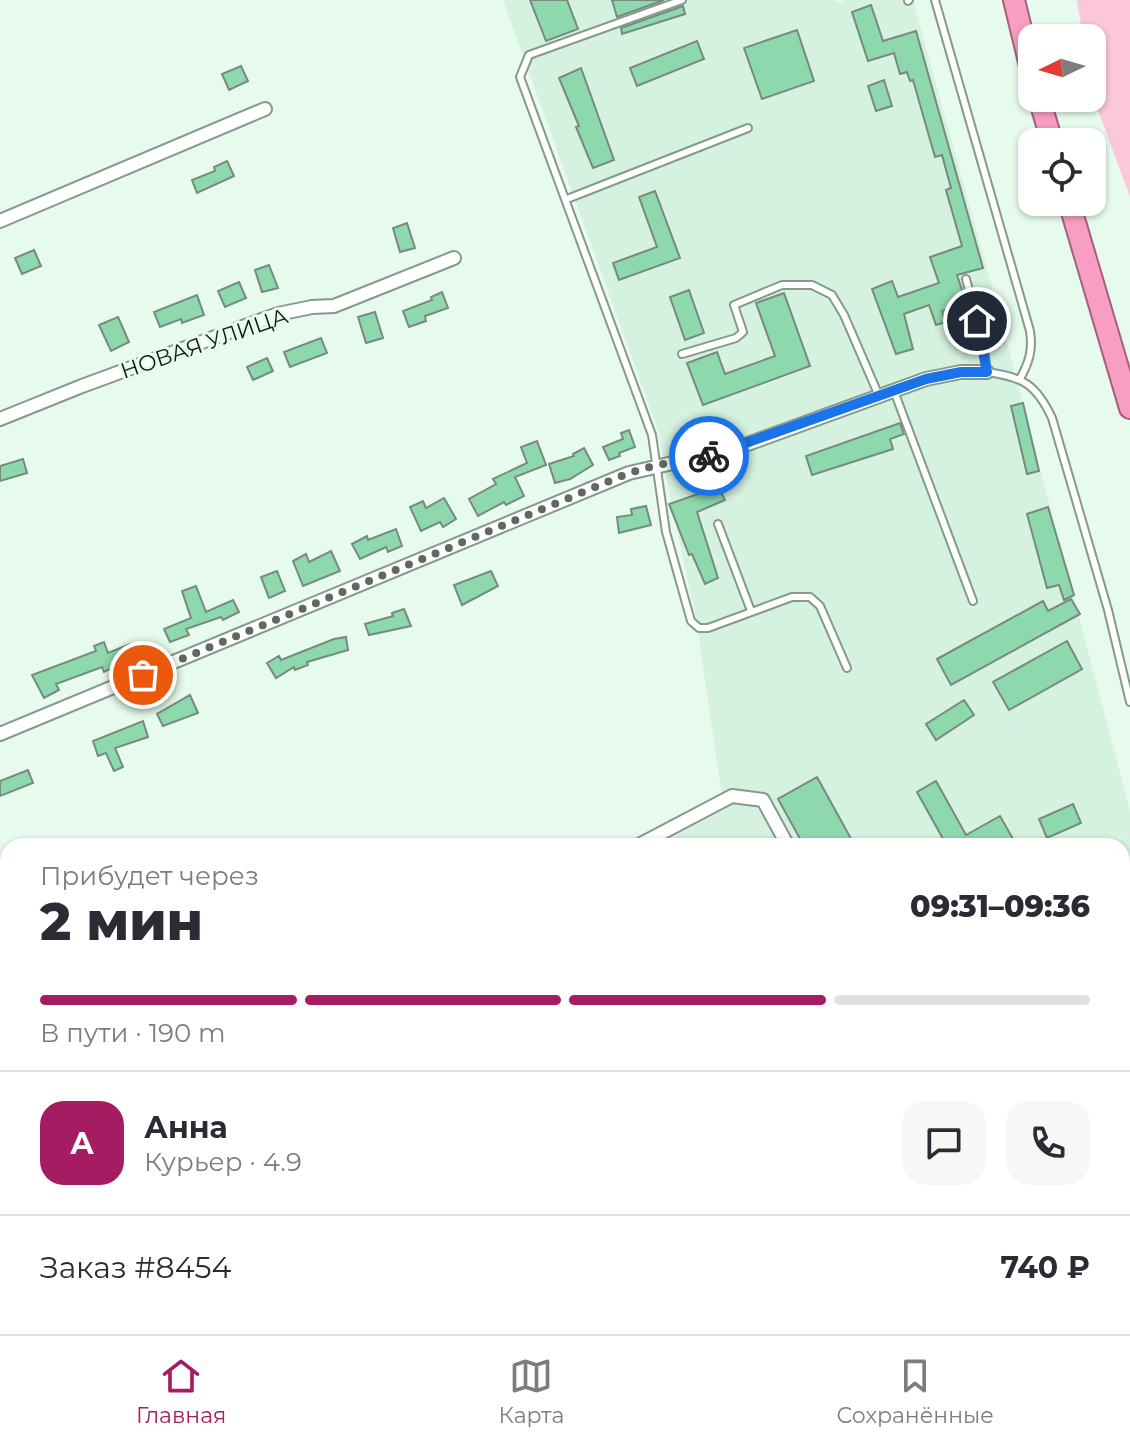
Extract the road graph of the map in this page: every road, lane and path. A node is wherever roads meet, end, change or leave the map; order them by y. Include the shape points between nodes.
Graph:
1 (682, 0) edge
2 (935, 0) edge
3 (1014, 0) edge
4 (1020, 24) edge
5 (265, 109) dead end
6 (748, 128) dead end
7 (567, 199) junction
8 (1073, 216) edge
9 (0, 221) edge
10 (454, 258) dead end
11 (966, 279) dead end
12 (682, 354) dead end
13 (987, 372) junction
14 (1020, 379) junction
15 (894, 391) junction
16 (879, 396) junction
17 (1130, 408) edge
18 (0, 419) edge
19 (657, 465) junction
20 (718, 524) dead end
21 (973, 601) dead end
22 (751, 611) junction
23 (847, 668) dead end
24 (1130, 702) edge
25 (0, 734) edge
26 (652, 838) edge
27 (784, 838) edge

1 - 7 lane via 529,55 520,77
2 - 14 lane via 1030,331 1033,348
3 - 4 highway
5 - 9 street
6 - 7 lane
7 - 19 lane via 652,435
8 - 17 highway
10 - 18 street, НОВАЯ УЛИЦА via 334,306 278,314
11 - 13 lane
12 - 16 lane via 743,332 734,305 782,285 812,285 832,295
13 - 14 lane
13 - 15 street via 926,379
14 - 24 lane via 1042,397 1052,418
15 - 16 street
15 - 21 lane
16 - 19 street via 734,449
19 - 22 lane via 666,532 691,621 708,628
19 - 25 street
20 - 22 lane
22 - 23 lane via 792,597 810,597 820,606
26 - 27 street via 732,796 763,800

